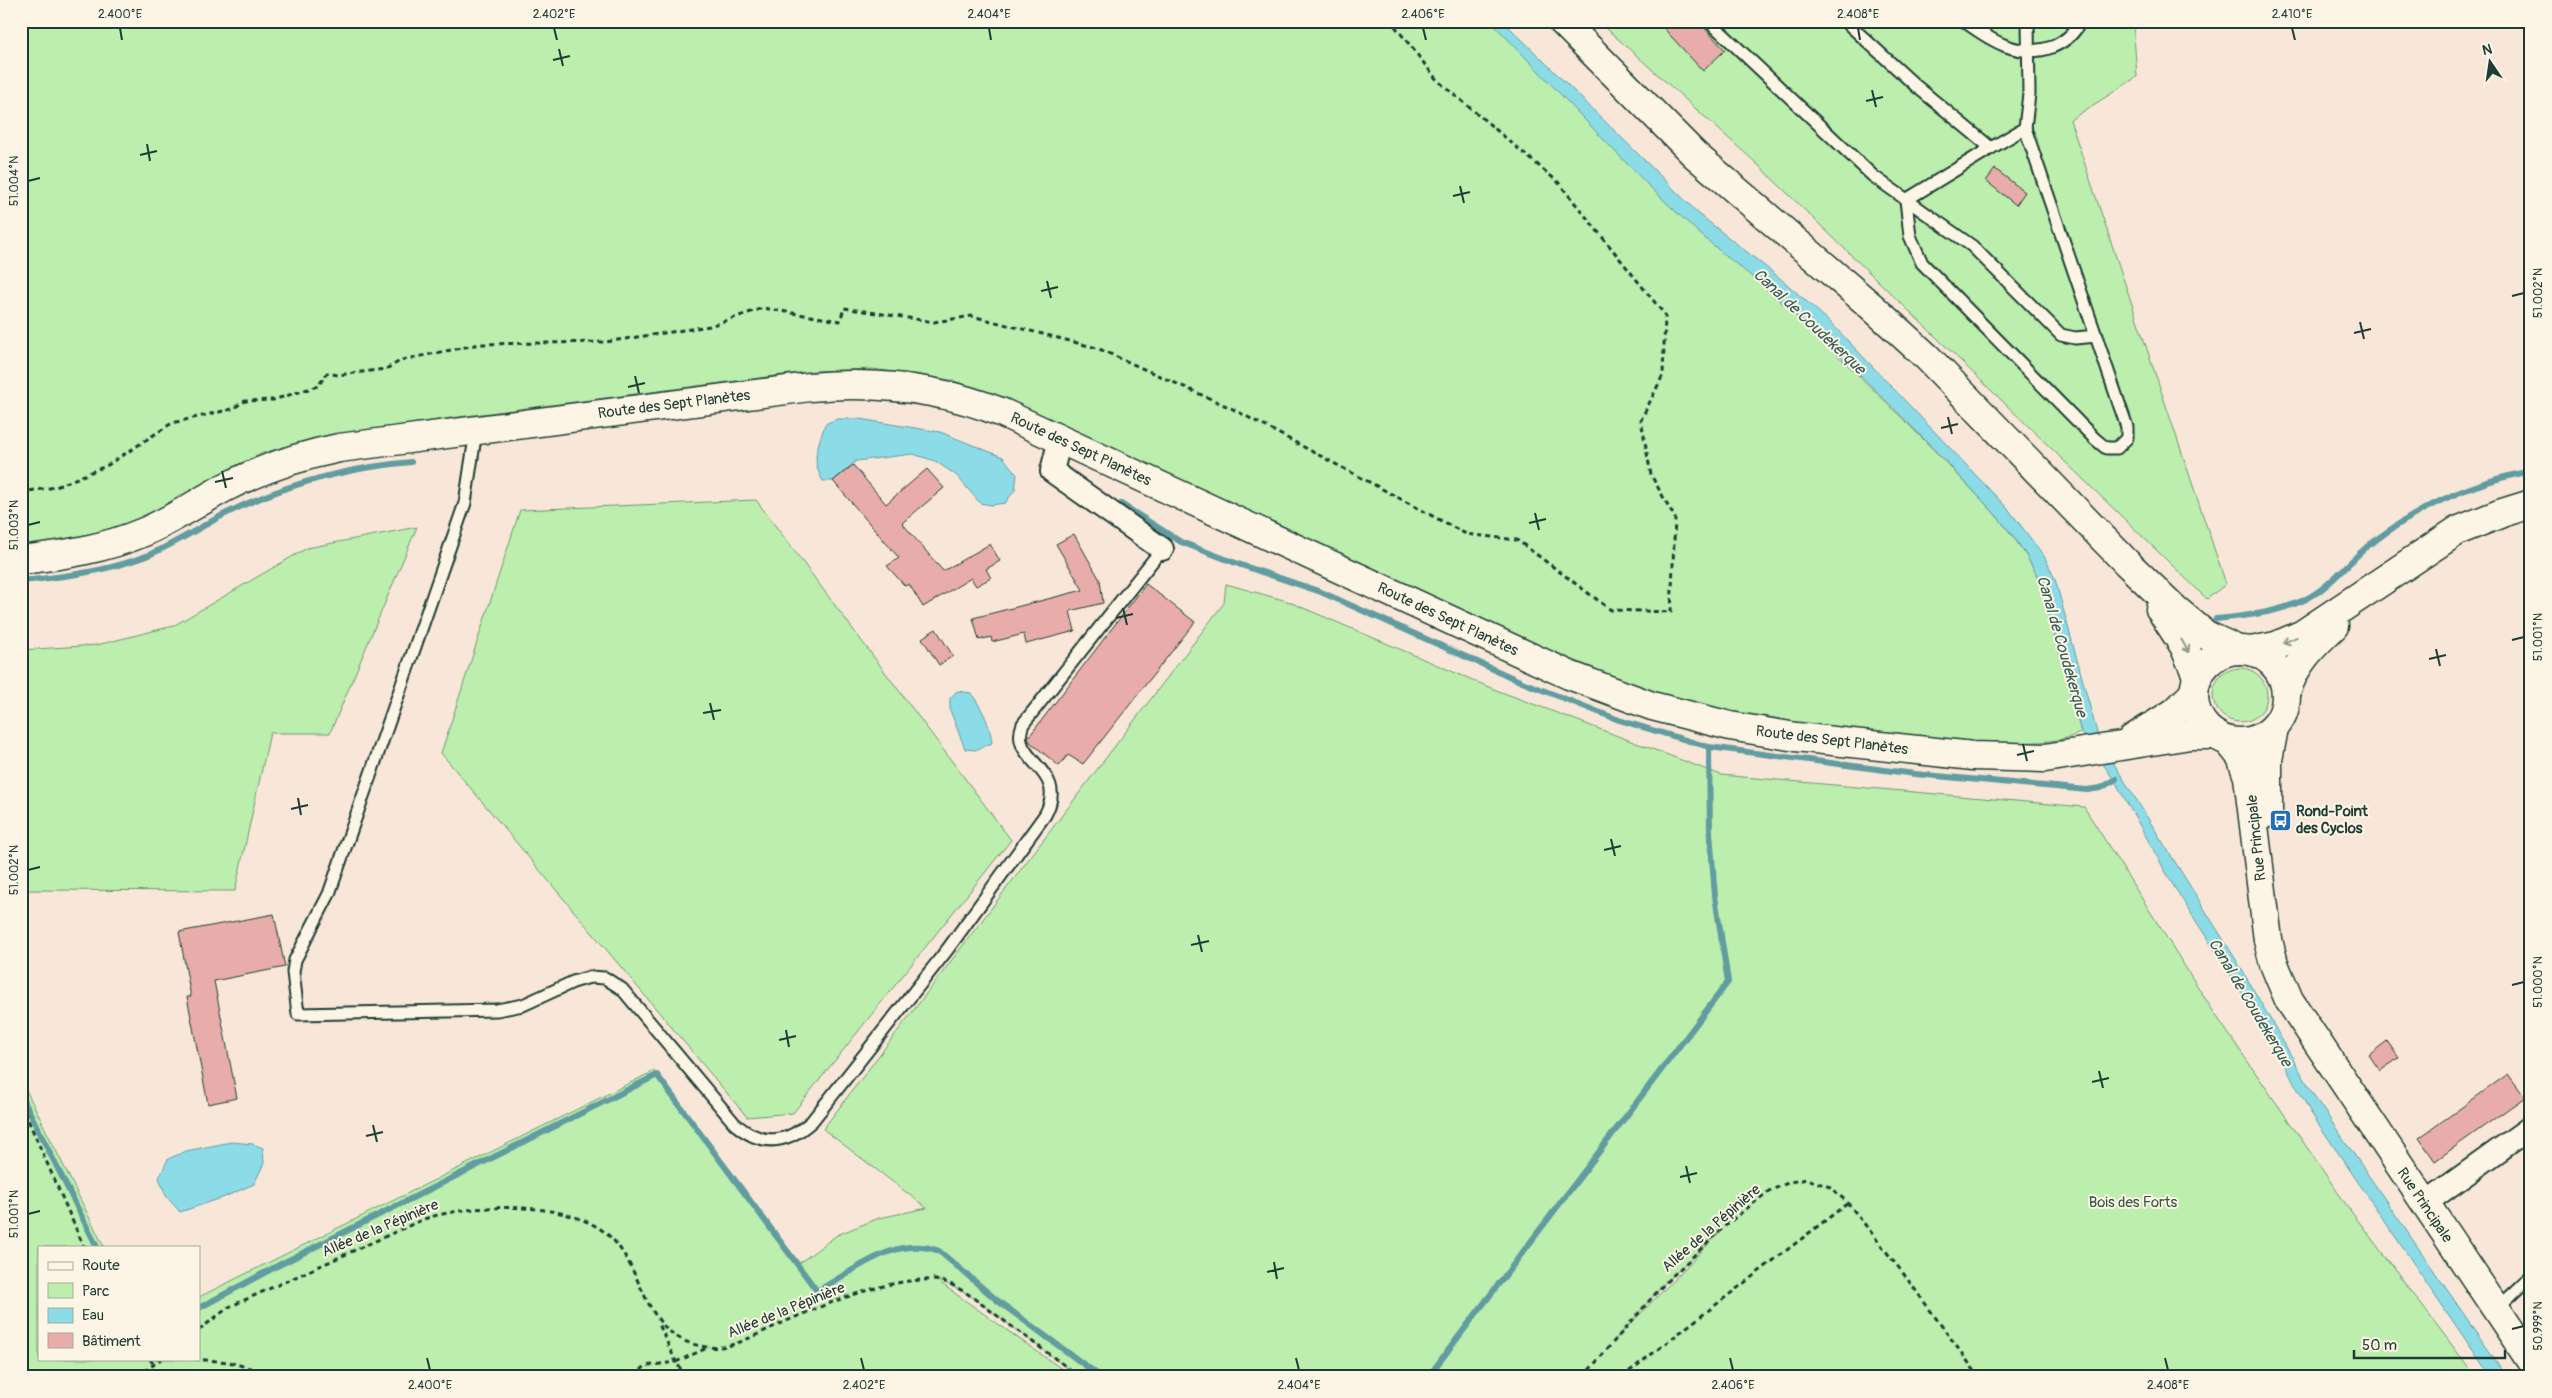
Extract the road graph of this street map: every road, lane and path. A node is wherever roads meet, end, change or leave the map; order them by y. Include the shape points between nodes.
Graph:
1 (1391, 21) edge
2 (1562, 21) edge
3 (1709, 21) edge
4 (1845, 21) edge
5 (1964, 21) edge
6 (2028, 21) edge
7 (2080, 21) edge
8 (2028, 51) junction
9 (2025, 128) junction
10 (1991, 148) junction
11 (1906, 200) junction
12 (2097, 336) junction
13 (476, 429) junction
14 (1060, 439) junction
15 (21, 492) edge
16 (2531, 504) edge
17 (1162, 549) joint
18 (21, 560) edge
19 (2127, 563) junction
20 (2375, 586) junction
21 (2245, 650) junction
22 (2196, 686) junction
23 (2286, 691) junction
24 (2274, 728) junction
25 (2222, 738) junction
26 (2117, 746) junction
27 (2321, 1047) junction
28 (21, 1104) edge
29 (2531, 1127) edge
30 (1848, 1203) junction
31 (2424, 1204) junction
32 (84, 1246) edge
33 (2531, 1276) edge
34 (2495, 1309) junction
35 (655, 1316) junction
36 (200, 1329) edge
37 (709, 1347) junction
38 (151, 1360) edge
39 (160, 1360) edge
40 (200, 1360) edge
41 (2531, 1361) edge
42 (676, 1362) junction
43 (154, 1365) junction
44 (139, 1376) edge
45 (271, 1377) edge
46 (635, 1377) edge
47 (686, 1377) edge
48 (1080, 1377) edge
49 (1583, 1377) edge
50 (1622, 1377) edge
51 (1979, 1377) edge

1 - 15 path via 1437,80 1558,182 1665,316 1663,375 1641,420 1651,476 1675,518 1671,612 1611,610 1518,540 1466,534 1230,408 1097,348 972,316 934,322 844,308 840,320 763,308 710,326 605,342 480,344 402,360 386,369 338,375 327,373 318,386 273,400 245,401 232,409 172,423 108,465 56,487
2 - 19 main road via 1694,154 1927,357
3 - 11 lane via 1863,167
4 - 10 lane
5 - 8 lane via 2002,45
6 - 8 lane
7 - 8 lane via 2060,44
8 - 9 lane
9 - 10 lane
9 - 12 lane
10 - 11 lane
11 - 12 lane via 1972,246 2061,335 2075,338
11 - 12 lane via 1910,236 1922,263 2095,439 2112,449 2125,442 2127,427
13 - 14 main road, Route des Sept Planètes via 783,390 862,384 951,395 985,406
13 - 17 lane via 465,503 329,894 297,953 293,972 298,1014 497,1010 534,1001 581,979 605,978 622,989 735,1124 748,1135 765,1140 790,1137 812,1121 947,950 1045,815 1051,802 1052,788 1046,775 1022,746 1020,734 1023,724
13 - 18 main road, Route des Sept Planètes via 358,444 301,457 240,480 130,538 84,551
14 - 17 street via 1052,471
14 - 26 main road, Route des Sept Planètes via 1562,672 1659,708 1745,729 1997,758 2073,755
16 - 20 main road via 2457,531
19 - 21 main road via 2198,628 2216,640
19 -> 22 main road via 2179,636 2192,660
20 -> 21 main road via 2294,639 2276,646
20 - 23 main road via 2311,649 2293,674
21 - 22 main road via 2225,652 2214,658
21 - 23 main road via 2261,654 2274,664 2283,678
22 - 25 main road via 2200,718
22 - 26 main road, Route des Sept Planètes via 2175,712
23 - 24 main road via 2284,711
24 - 25 main road via 2245,742
24 - 27 main road, Rue Principale via 2268,760 2268,802 2279,914 2296,984
25 - 26 main road, Route des Sept Planètes via 2190,734
25 - 27 main road, Rue Principale via 2241,757 2250,785 2262,903 2271,952 2294,1010
27 - 31 main road, Rue Principale
28 - 32 path
29 - 31 street
30 - 49 path, Allée de la Pépinière via 1830,1186 1815,1180 1799,1180 1769,1191 1681,1267
30 - 50 path
30 - 51 path, Allée de la Pépinière
31 - 34 main road, Rue Principale
33 - 34 lane
34 - 41 main road, Rue Principale
35 - 36 path, Allée de la Pépinière via 616,1243 601,1230 583,1221 547,1211 483,1207 450,1211 412,1224 229,1307
35 - 37 path, Allée de la Pépinière via 676,1336 695,1345
35 - 42 path
37 - 42 path
37 - 48 path, Allée de la Pépinière via 729,1346 822,1305 910,1281 932,1280 951,1284 968,1294
38 - 43 path
39 - 43 path
40 - 45 path via 229,1362
42 - 46 path via 646,1366
42 - 47 path
43 - 44 path

